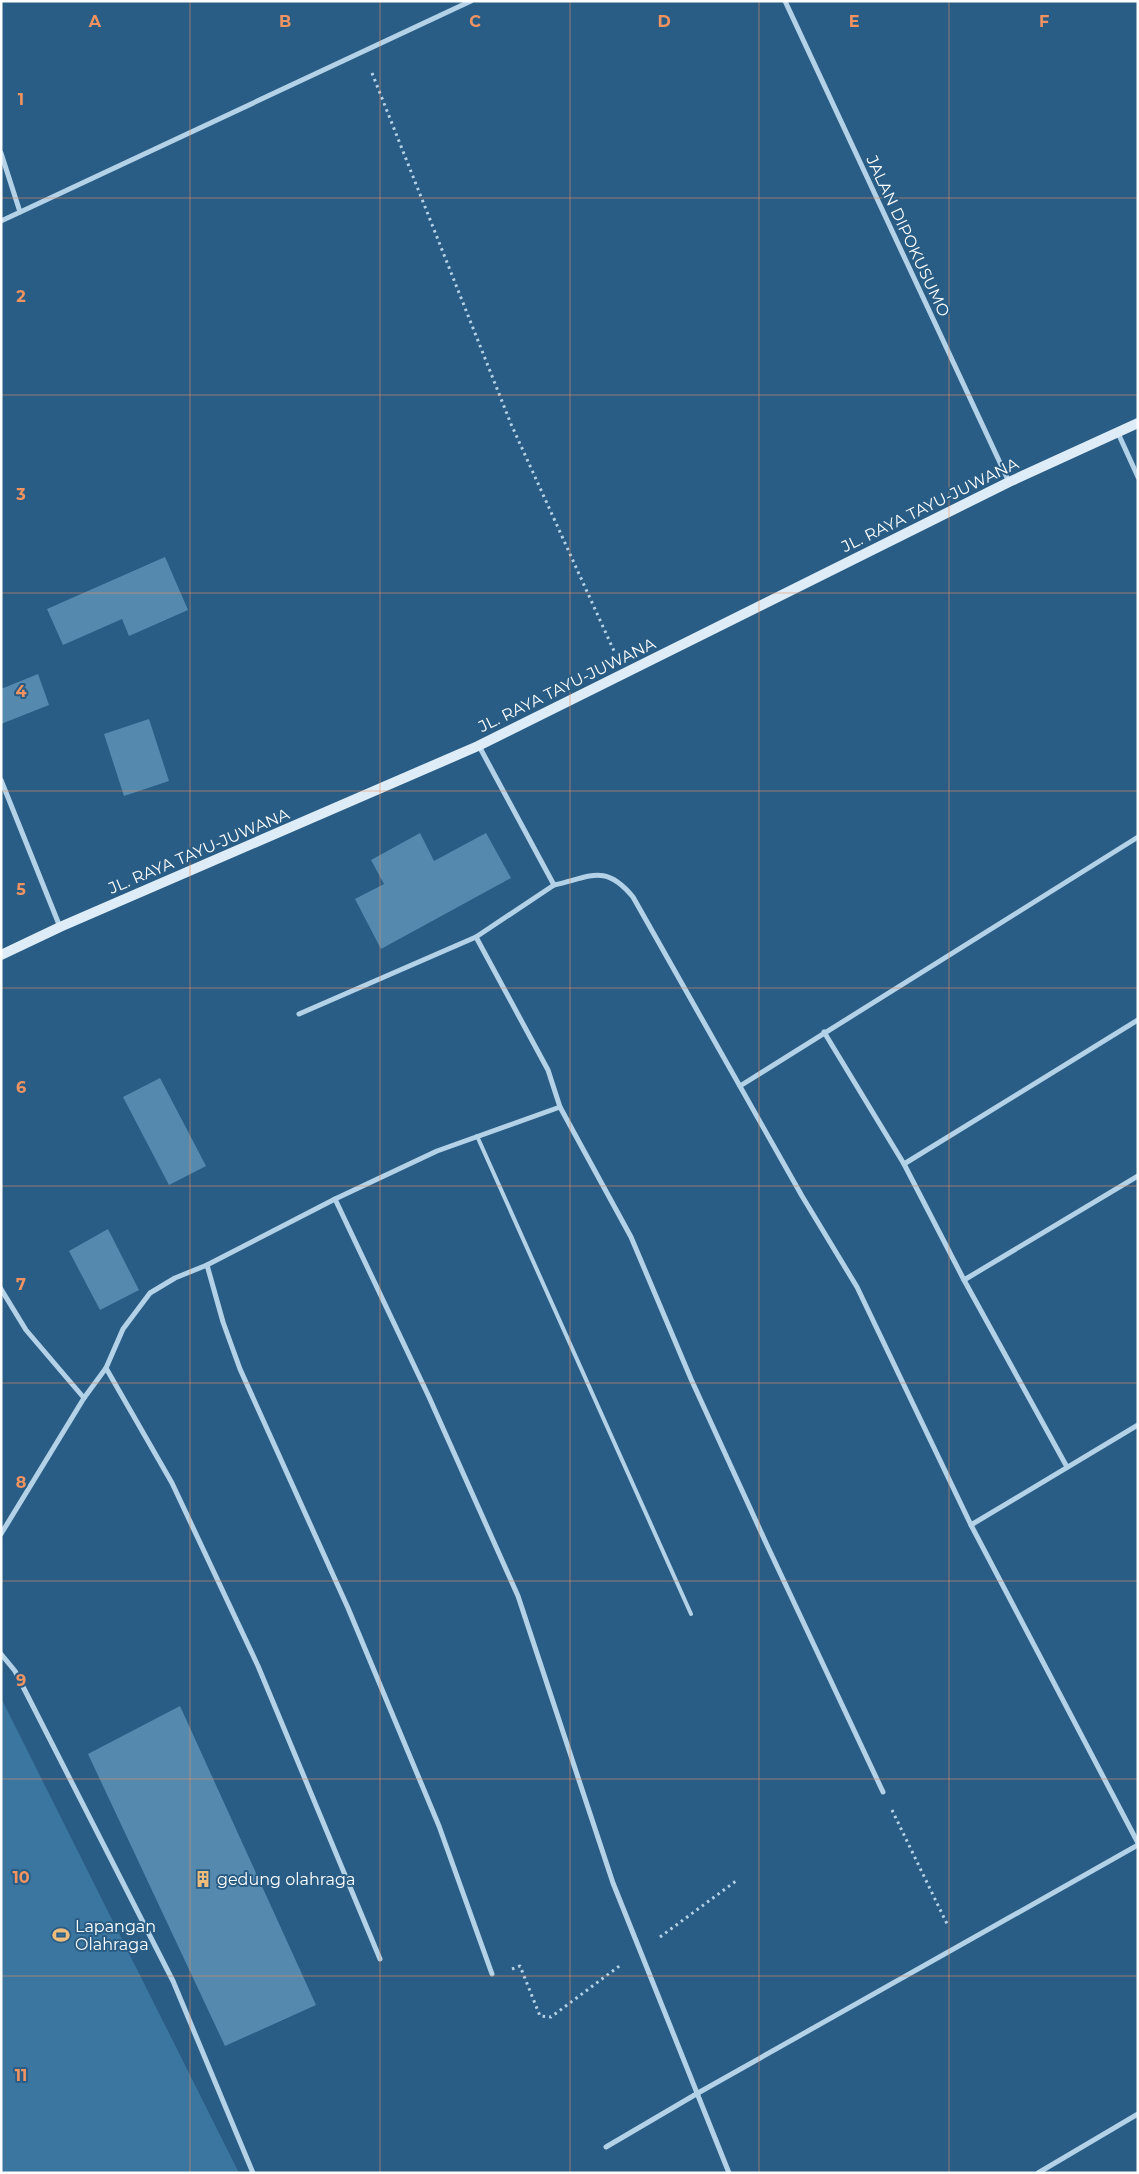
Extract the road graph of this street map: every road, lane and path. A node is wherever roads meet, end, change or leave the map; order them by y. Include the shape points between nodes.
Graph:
1 (471, 1) edge
2 (785, 1) edge
3 (364, 51) junction
4 (1, 153) edge
5 (20, 212) junction
6 (1, 221) edge
7 (1138, 423) edge
8 (1118, 432) junction
9 (1138, 477) edge
10 (1008, 482) junction
11 (624, 674) junction
12 (478, 746) junction
13 (1, 780) edge
14 (1138, 837) edge
15 (554, 885) junction
16 (60, 927) junction
17 (476, 937) junction
18 (1, 955) edge
19 (299, 1014) dead end
20 (1138, 1020) edge
21 (824, 1032) junction
22 (740, 1086) junction
23 (560, 1107) junction
24 (477, 1136) junction
25 (904, 1164) junction
26 (1138, 1176) edge
27 (335, 1199) junction
28 (207, 1265) junction
29 (964, 1280) junction
30 (1, 1289) edge
31 (106, 1368) junction
32 (84, 1398) junction
33 (1138, 1425) edge
34 (1067, 1467) junction
35 (971, 1525) junction
36 (1, 1534) edge
37 (691, 1614) dead end
38 (1, 1654) edge
39 (883, 1792) joint
40 (1138, 1844) edge
41 (736, 1881) dead end
42 (958, 1946) junction
43 (640, 1951) junction
44 (380, 1959) dead end
45 (492, 1974) joint
46 (698, 2093) junction
47 (1138, 2114) edge
48 (606, 2147) dead end
49 (253, 2173) edge
50 (729, 2173) edge
51 (1038, 2173) edge

1 - 3 street
2 - 10 street, JALAN DIPOKUSUMO
3 - 5 street
3 - 11 path via 511,424
4 - 5 street
5 - 6 street
7 - 8 main road, JL. RAYA TAYU-JUWANA
8 - 9 street
8 - 10 main road, JL. RAYA TAYU-JUWANA
10 - 11 main road, JL. RAYA TAYU-JUWANA
11 - 12 main road, JL. RAYA TAYU-JUWANA
12 - 15 street
12 - 16 main road, JL. RAYA TAYU-JUWANA
13 - 16 street
14 - 21 street
15 - 17 street
15 - 22 street via 599,874 622,883
16 - 18 main road, JL. RAYA TAYU-JUWANA
17 - 19 street
17 - 23 street via 548,1070
20 - 25 street
21 - 22 street
21 - 25 street
22 - 35 street via 857,1287
23 - 24 street
23 - 39 street via 631,1237 691,1379
24 - 27 street via 437,1151
24 - 37 lane
25 - 29 street
26 - 29 street
27 - 28 street
27 - 43 street via 518,1596 613,1883
28 - 31 street via 150,1293 123,1329
28 - 45 street via 240,1369 348,1608 439,1826
29 - 34 street
30 - 32 street via 26,1330
31 - 32 street
31 - 44 street via 172,1483 254,1657
32 - 36 street
33 - 34 street
34 - 35 street
35 - 40 street
38 - 49 street via 15,1671 173,1981
39 - 42 path
40 - 42 street
41 - 43 path
42 - 46 street
43 - 45 path via 551,2017 540,2016 520,1966
43 - 46 street
46 - 48 street
46 - 50 street
47 - 51 street

